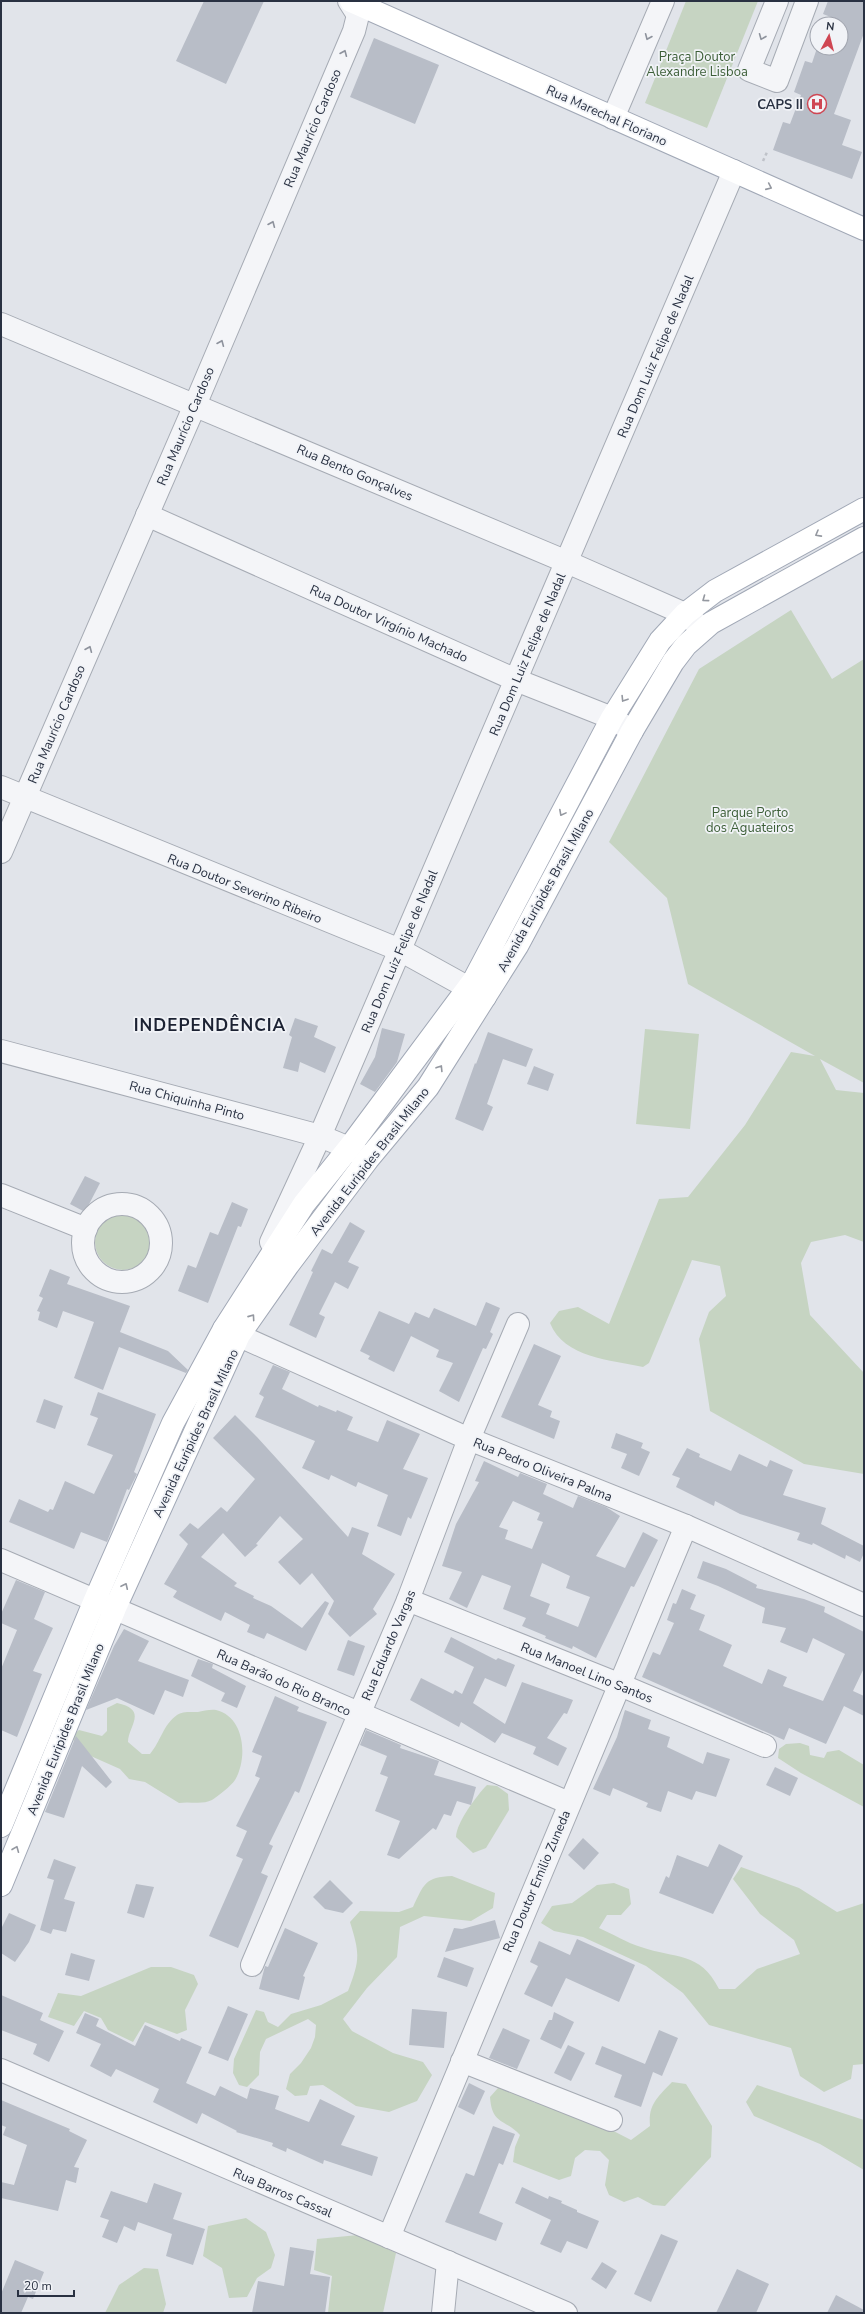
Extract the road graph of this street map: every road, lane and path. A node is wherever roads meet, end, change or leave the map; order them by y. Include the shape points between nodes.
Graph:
1 (350, 1) edge
2 (663, 1) edge
3 (777, 1) edge
4 (807, 1) edge
5 (613, 118) junction
6 (768, 150) dead end
7 (763, 161) dead end
8 (734, 171) junction
9 (864, 229) edge
10 (1, 324) edge
11 (195, 405) junction
12 (864, 509) edge
13 (147, 515) junction
14 (844, 520) junction
15 (861, 540) edge
16 (567, 562) junction
17 (685, 614) junction
18 (703, 629) junction
19 (516, 680) junction
20 (612, 718) junction
21 (632, 731) junction
22 (1, 787) edge
23 (24, 798) junction
24 (1, 852) edge
25 (400, 950) junction
26 (477, 992) junction
27 (1, 1051) edge
28 (320, 1136) junction
29 (349, 1148) junction
30 (368, 1159) junction
31 (1, 1195) edge
32 (304, 1204) junction
33 (322, 1221) junction
34 (86, 1229) dead end
35 (250, 1290) junction
36 (518, 1324) dead end
37 (232, 1332) junction
38 (469, 1439) junction
39 (686, 1526) junction
40 (1, 1560) edge
41 (95, 1600) junction
42 (408, 1600) junction
43 (864, 1605) edge
44 (115, 1608) junction
45 (618, 1684) junction
46 (358, 1714) junction
47 (765, 1746) dead end
48 (569, 1803) junction
49 (3, 1821) edge
50 (27, 1823) junction
51 (1, 1884) edge
52 (252, 1965) dead end
53 (462, 2060) junction
54 (1, 2070) edge
55 (611, 2120) dead end
56 (388, 2237) junction
57 (448, 2262) junction
58 (443, 2313) edge
59 (566, 2313) edge

1 - 5 main road, Rua Marechal Floriano
11 -> 1 street, Rua Maurício Cardoso via 354,31 358,15
2 -> 5 street
3 -> 4 street via 749,70 777,81
5 - 8 main road, Rua Marechal Floriano
6 - 7 path
8 -> 9 main road, Rua Marechal Floriano
8 - 16 street, Rua Dom Luiz Felipe de Nadal
10 - 11 street, Rua Bento Gonçalves
11 - 13 street, Rua Maurício Cardoso
11 - 16 street, Rua Bento Gonçalves
12 - 14 main road, Avenida Euripides Brasil Milano
13 - 19 street, Rua Doutor Virgínio Machado
23 -> 13 street, Rua Maurício Cardoso
14 - 15 main road
14 -> 17 main road, Avenida Euripides Brasil Milano via 715,591
15 - 18 main road, Avenida Euripides Brasil Milano
16 - 17 street, Rua Bento Gonçalves
16 - 19 street, Rua Dom Luiz Felipe de Nadal
17 - 18 street, Rua Bento Gonçalves
17 -> 20 main road, Avenida Euripides Brasil Milano via 660,641
18 - 21 main road, Avenida Euripides Brasil Milano via 673,662
19 - 20 street, Rua Doutor Virgínio Machado
19 - 25 street, Rua Dom Luiz Felipe de Nadal
20 - 21 street, Rua Doutor Virgínio Machado
20 -> 26 main road, Avenida Euripides Brasil Milano
21 - 26 main road, Avenida Euripides Brasil Milano via 517,946
22 - 23 street, Rua Doutor Severino Ribeiro
23 - 24 street, Rua Maurício Cardoso
23 - 25 street, Rua Doutor Severino Ribeiro
25 - 26 street, Rua Doutor Severino Ribeiro
25 - 28 street, Rua Dom Luiz Felipe de Nadal
26 - 29 main road, Avenida Euripides Brasil Milano
30 -> 26 main road, Avenida Euripides Brasil Milano via 428,1086
27 - 28 street, Rua Chiquinha Pinto
28 - 29 street, Rua Chiquinha Pinto
28 - 32 street, Rua Dom Luiz Felipe de Nadal
28 - 35 street, Rua Dom Luiz Felipe de Nadal
29 - 30 street, Rua Chiquinha Pinto
29 - 32 main road, Avenida Euripides Brasil Milano
30 - 33 main road, Avenida Euripides Brasil Milano
31 - 34 street
32 - 33 street
32 - 35 main road, Avenida Euripides Brasil Milano
37 -> 33 main road, Avenida Euripides Brasil Milano
35 - 37 main road, Avenida Euripides Brasil Milano
36 - 38 street, Rua Eduardo Vargas
37 - 38 street, Rua Pedro Oliveira Palma
37 - 41 main road, Avenida Euripides Brasil Milano via 173,1423
44 -> 37 main road, Avenida Euripides Brasil Milano
38 - 39 street, Rua Pedro Oliveira Palma
38 - 42 street, Rua Eduardo Vargas
39 - 43 street, Rua Pedro Oliveira Palma
39 - 45 street, Rua Doutor Emilio Zuneda
40 - 41 street, Rua Barão do Rio Branco
41 - 44 street, Rua Barão do Rio Branco
41 - 49 main road, Avenida Euripides Brasil Milano
42 - 45 street, Rua Manoel Lino Santos
42 - 46 street, Rua Eduardo Vargas
44 - 46 street, Rua Barão do Rio Branco
44 - 50 main road, Avenida Euripides Brasil Milano
45 - 47 street, Rua Manoel Lino Santos
45 - 48 street, Rua Doutor Emilio Zuneda
46 - 48 street, Rua Barão do Rio Branco
46 - 52 street, Rua Eduardo Vargas
48 - 53 street, Rua Doutor Emilio Zuneda
49 - 50 main road
51 -> 50 main road, Avenida Euripides Brasil Milano
53 - 55 street
53 - 56 street, Rua Doutor Emilio Zuneda
54 - 56 street, Rua Barros Cassal
56 - 57 street, Rua Barros Cassal
57 - 58 street
57 - 59 street, Rua Barros Cassal

